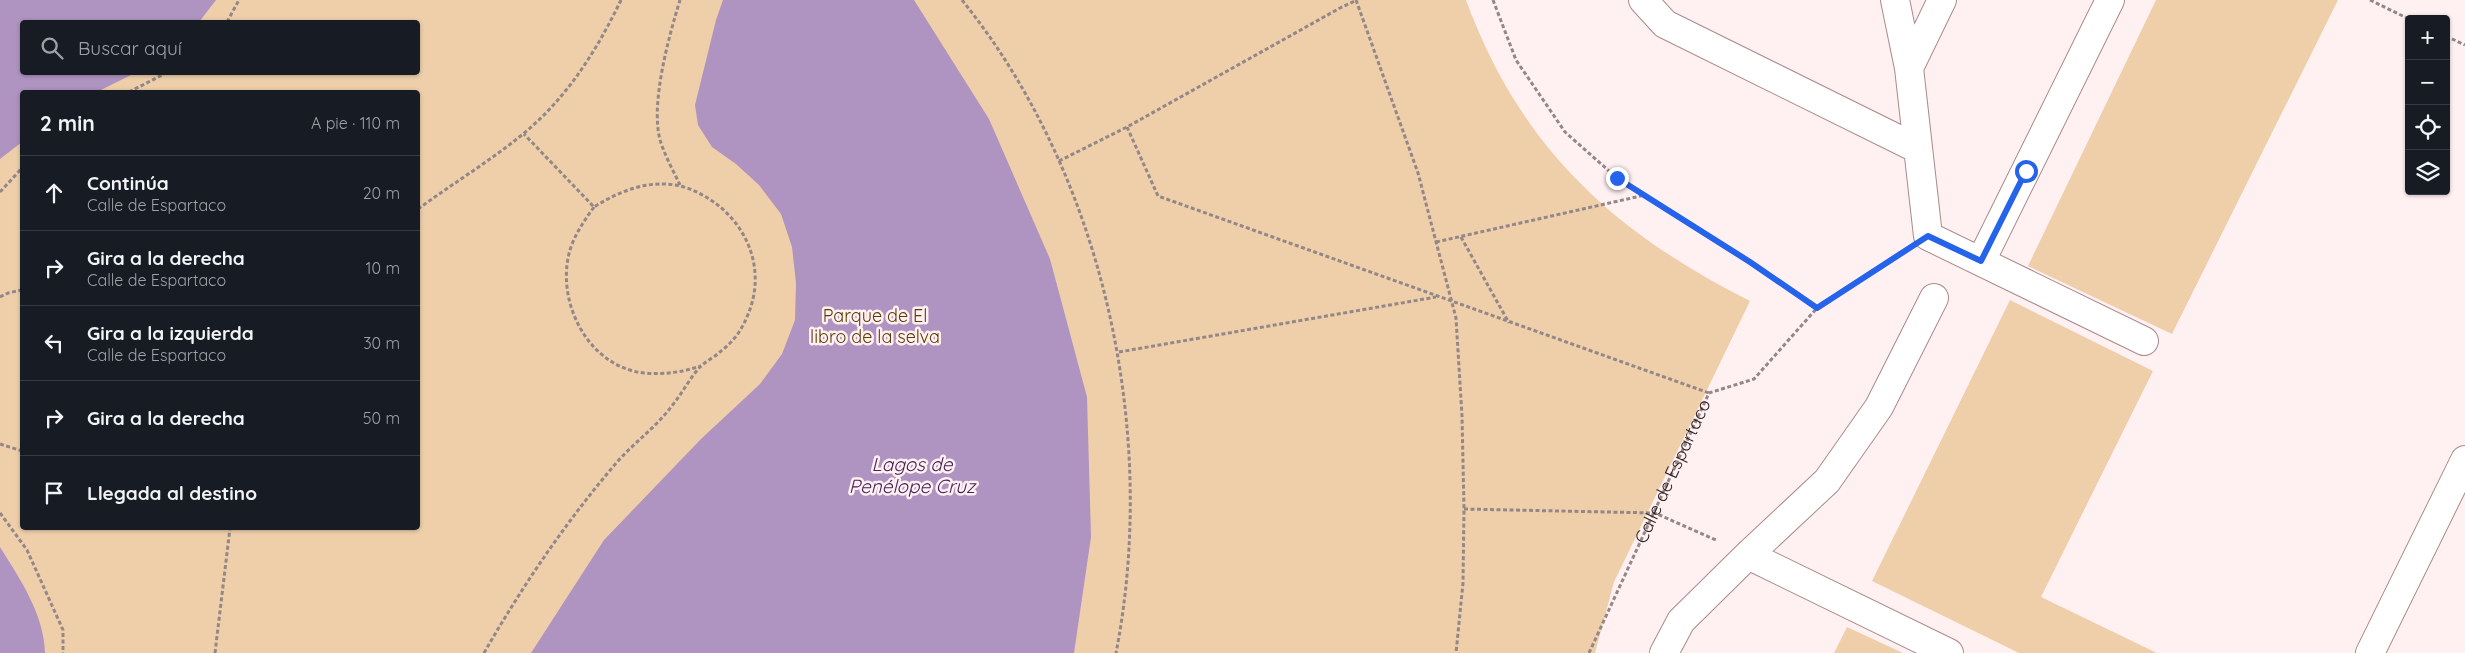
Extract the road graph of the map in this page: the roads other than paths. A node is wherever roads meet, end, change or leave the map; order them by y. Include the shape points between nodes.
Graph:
1 (1643, 0) edge
2 (1895, 0) edge
3 (1942, 0) edge
4 (2110, 0) edge
5 (1909, 68) junction
6 (1918, 149) junction
7 (1981, 261) junction
8 (1934, 298) dead end
9 (2144, 341) dead end
10 (2465, 460) edge
11 (1748, 554) junction
12 (1664, 653) edge
13 (1949, 653) edge
14 (2370, 653) edge

1 - 6 street via 1665,24
2 - 5 street
3 - 5 street
4 - 7 street
5 - 6 street
6 - 7 street via 1928,236
7 - 9 street
8 - 11 street via 1879,407 1828,480
10 - 14 street
11 - 12 street via 1681,621
11 - 13 street

